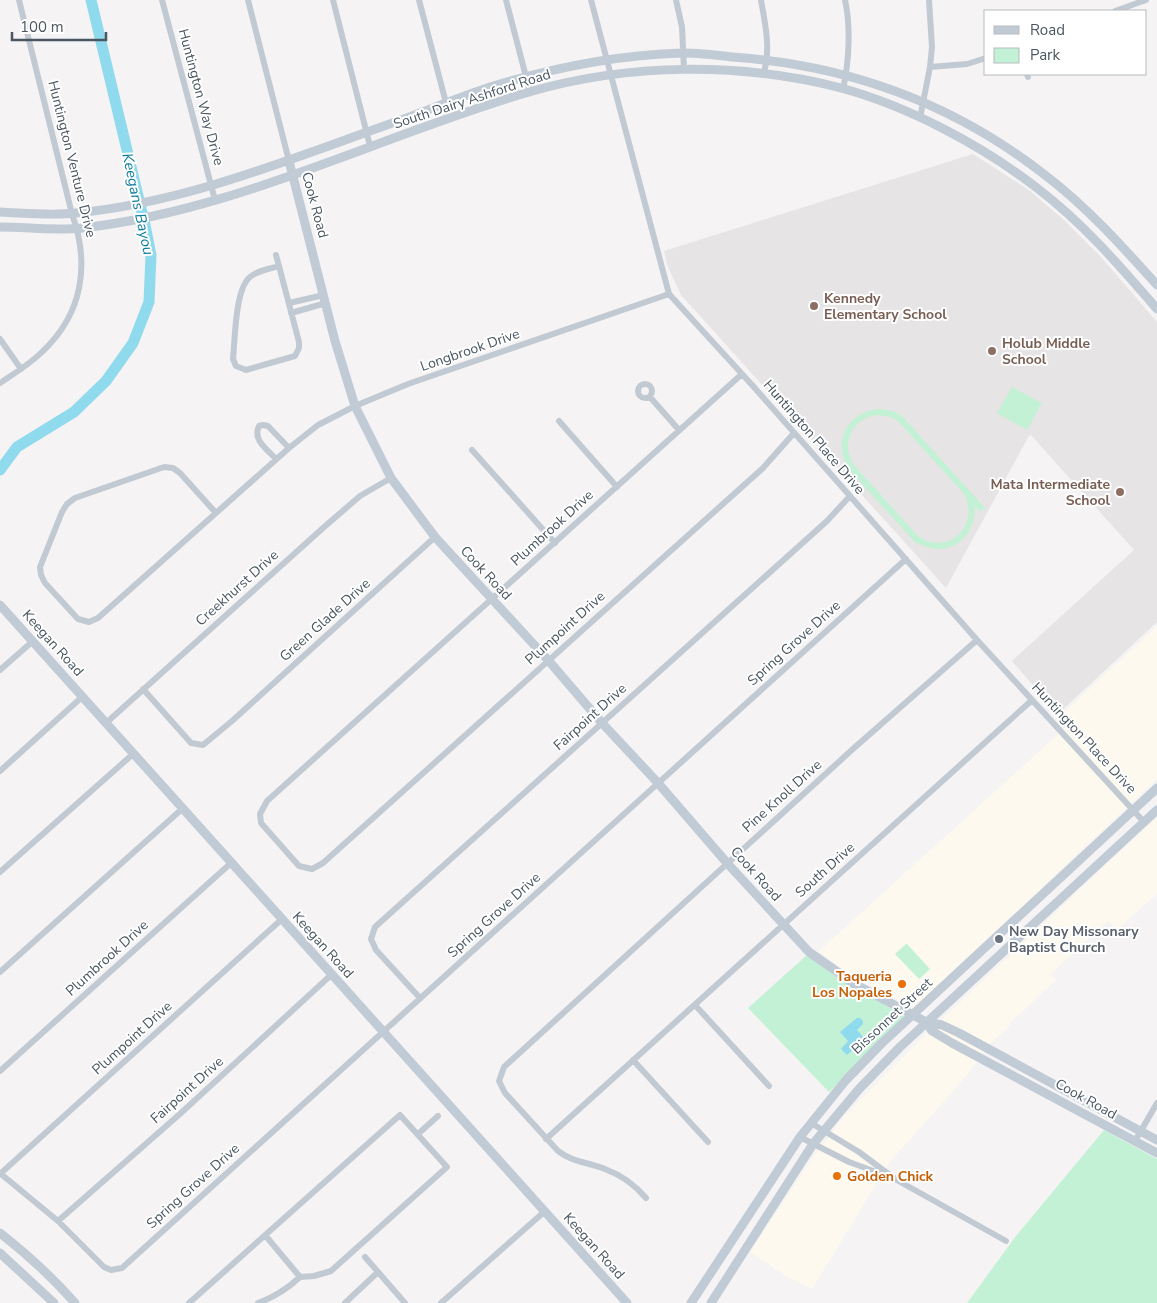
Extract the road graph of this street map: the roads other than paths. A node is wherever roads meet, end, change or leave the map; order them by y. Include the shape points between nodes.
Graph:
1 (19, 0) edge
2 (162, 0) edge
3 (248, 0) edge
4 (333, 0) edge
5 (419, 0) edge
6 (506, 0) edge
7 (591, 0) edge
8 (676, 0) edge
9 (761, 0) edge
10 (845, 0) edge
11 (929, 0) edge
12 (1146, 0) edge
13 (1119, 10) edge
14 (684, 53) junction
15 (768, 59) junction
16 (984, 59) edge
17 (606, 60) junction
18 (930, 67) junction
19 (684, 69) junction
20 (764, 72) junction
21 (610, 74) junction
22 (847, 75) junction
23 (526, 77) junction
24 (843, 89) junction
25 (530, 92) junction
26 (923, 102) junction
27 (446, 103) junction
28 (450, 118) junction
29 (920, 118) junction
30 (367, 131) junction
31 (370, 146) junction
32 (289, 161) junction
33 (292, 174) junction
34 (1048, 177) junction
35 (211, 185) junction
36 (1039, 190) junction
37 (215, 200) junction
38 (0, 212) edge
39 (72, 214) junction
40 (0, 227) edge
41 (78, 229) junction
42 (1122, 245) junction
43 (276, 255) dead end
44 (1111, 255) junction
45 (279, 266) junction
46 (1157, 285) edge
47 (669, 294) junction
48 (325, 299) junction
49 (289, 303) junction
50 (1157, 310) edge
51 (291, 313) junction
52 (0, 339) edge
53 (21, 369) junction
54 (742, 374) junction
55 (0, 383) edge
56 (650, 396) dead end
57 (355, 406) junction
58 (559, 421) dead end
59 (679, 430) junction
60 (794, 433) junction
61 (289, 448) junction
62 (472, 450) dead end
63 (276, 459) junction
64 (391, 478) junction
65 (617, 487) junction
66 (850, 496) junction
67 (216, 513) junction
68 (435, 537) junction
69 (555, 543) junction
70 (906, 559) junction
71 (493, 600) junction
72 (0, 605) edge
73 (977, 640) junction
74 (32, 641) junction
75 (548, 660) junction
76 (0, 670) edge
77 (143, 690) junction
78 (82, 697) junction
79 (1031, 701) junction
80 (106, 723) junction
81 (602, 723) junction
82 (133, 754) junction
83 (0, 771) edge
84 (658, 783) junction
85 (1157, 788) edge
86 (182, 808) junction
87 (1133, 810) junction
88 (1157, 810) edge
89 (1144, 822) junction
90 (349, 839) joint
91 (232, 863) junction
92 (727, 863) junction
93 (0, 872) edge
94 (1027, 908) junction
95 (282, 919) junction
96 (1039, 920) junction
97 (784, 924) junction
98 (981, 952) junction
99 (992, 964) junction
100 (0, 972) edge
101 (331, 975) junction
102 (420, 998) junction
103 (694, 1005) junction
104 (912, 1015) junction
105 (926, 1022) junction
106 (382, 1032) junction
107 (634, 1060) junction
108 (0, 1072) edge
109 (770, 1086) dead end
110 (1157, 1102) edge
111 (438, 1116) dead end
112 (811, 1123) junction
113 (824, 1130) junction
114 (1140, 1131) junction
115 (418, 1134) junction
116 (800, 1137) junction
117 (546, 1139) junction
118 (1157, 1140) edge
119 (1135, 1141) junction
120 (708, 1142) dead end
121 (813, 1144) junction
122 (1157, 1153) edge
123 (0, 1174) edge
124 (895, 1179) junction
125 (646, 1198) dead end
126 (544, 1212) junction
127 (58, 1221) junction
128 (743, 1225) junction
129 (0, 1233) edge
130 (756, 1233) junction
131 (265, 1235) junction
132 (1006, 1241) dead end
133 (0, 1252) edge
134 (365, 1257) dead end
135 (378, 1272) junction
136 (300, 1277) junction
137 (700, 1290) junction
138 (403, 1300) edge
139 (713, 1301) edge
140 (54, 1303) edge
141 (76, 1303) edge
142 (189, 1303) edge
143 (258, 1303) edge
144 (344, 1303) edge
145 (395, 1303) edge
146 (441, 1303) edge
147 (627, 1303) edge
148 (691, 1303) edge

1 - 39 street, Huntington Venture Drive
2 - 35 street, Huntington Way Drive
3 - 32 street, Cook Road
4 - 30 street
5 - 27 street
6 - 23 street
7 - 17 street, Huntington Place Drive
8 - 14 street
9 - 15 street
10 - 22 street
11 - 18 street
12 - 13 street
14 - 15 main road, South Dairy Ashford Road
14 - 17 main road, South Dairy Ashford Road
14 - 19 street
15 - 20 street
15 - 22 main road, South Dairy Ashford Road
16 - 18 street via 967,64
17 - 21 street, Huntington Place Drive
17 - 23 main road, South Dairy Ashford Road
18 - 26 street
19 - 20 main road, South Dairy Ashford Road
19 - 21 main road, South Dairy Ashford Road
20 - 24 main road, South Dairy Ashford Road
21 - 25 main road, South Dairy Ashford Road
21 - 47 street, Huntington Place Drive
22 - 24 street
22 - 26 main road, South Dairy Ashford Road
23 - 25 street
23 - 27 main road, South Dairy Ashford Road
24 - 29 main road, South Dairy Ashford Road
25 - 28 main road, South Dairy Ashford Road
26 - 29 street
26 - 34 main road, South Dairy Ashford Road via 1016,152
27 - 28 street
27 - 30 main road, South Dairy Ashford Road
28 - 31 main road, South Dairy Ashford Road
29 - 36 main road, South Dairy Ashford Road via 980,149
30 - 31 street
30 - 32 main road, South Dairy Ashford Road
31 - 33 main road, South Dairy Ashford Road
32 - 33 main road, Cook Road
32 - 35 main road, South Dairy Ashford Road
33 - 37 main road, South Dairy Ashford Road
33 - 48 main road, Cook Road
34 - 36 main road
34 - 42 main road, South Dairy Ashford Road
35 - 37 street, Huntington Way Drive
35 - 39 main road, South Dairy Ashford Road via 156,201
36 - 44 main road, South Dairy Ashford Road
37 - 41 main road, South Dairy Ashford Road via 159,216
38 - 39 main road, South Dairy Ashford Road
39 - 41 street, Huntington Venture Drive
40 - 41 main road, South Dairy Ashford Road
41 - 53 street, Huntington Venture Drive via 82,274 74,306 53,340
42 - 44 main road
42 - 46 main road, South Dairy Ashford Road
43 - 45 street
44 - 50 main road, South Dairy Ashford Road
45 - 49 street
45 - 51 street via 250,276 242,288 233,359 236,366 246,370 295,356 299,342
47 - 54 street, Huntington Place Drive
47 - 57 street, Longbrook Drive via 408,384
48 - 49 street
48 - 51 street
48 - 57 main road, Cook Road
49 - 51 street
52 - 53 street
53 - 55 street, Huntington Venture Drive
54 - 59 street, Plumbrook Drive
54 - 60 street, Huntington Place Drive
56 - 59 street
57 - 61 street, Longbrook Drive via 318,425
57 - 64 main road, Cook Road
58 - 65 street
59 - 65 street, Plumbrook Drive
60 - 66 street, Huntington Place Drive
60 - 75 street, Plumpoint Drive via 763,468
61 - 63 street, Longbrook Drive
61 - 63 street via 268,426 259,426 258,439
62 - 69 street
63 - 67 street, Longbrook Drive
64 - 68 main road, Cook Road
64 - 77 street, Creekhurst Drive via 360,496
65 - 69 street, Plumbrook Drive
66 - 70 street, Huntington Place Drive
66 - 81 street, Fairpoint Drive
67 - 67 street, Longbrook Drive via 98,618 88,622 78,619 41,575 40,568 67,504 75,498 164,467 180,473
68 - 71 main road, Cook Road
68 - 77 street, Green Glade Drive via 203,745 191,743
69 - 71 street, Plumbrook Drive
70 - 73 street, Huntington Place Drive
70 - 84 street, Spring Grove Drive
71 - 75 main road, Cook Road
71 - 90 street, Plumbrook Drive via 267,801 260,814 261,823 300,866 312,869 323,863
72 - 74 main road, Keegan Road
73 - 79 street, Huntington Place Drive
73 - 92 street, Pine Knoll Drive
74 - 76 street
74 - 78 main road, Keegan Road
75 - 81 main road, Cook Road
75 - 90 street, Plumpoint Drive
77 - 80 street, Creekhurst Drive
78 - 80 main road, Keegan Road
78 - 83 street
79 - 87 street, Huntington Place Drive
79 - 97 street, South Drive
80 - 82 main road, Keegan Road
81 - 84 main road, Cook Road
81 - 102 street, Fairpoint Drive via 375,928 371,939 376,950
82 - 86 main road, Keegan Road
82 - 93 street
84 - 92 main road, Cook Road
84 - 102 street, Spring Grove Drive
85 - 87 main road, Bissonnet Street
86 - 91 main road, Keegan Road
86 - 100 street
87 - 89 street, Huntington Place Drive
87 - 94 main road, Bissonnet Street
88 - 89 main road, Bissonnet Street
89 - 96 main road, Bissonnet Street
91 - 95 main road, Keegan Road
91 - 108 street, Plumbrook Drive
92 - 97 main road, Cook Road
92 - 117 street, Pine Knoll Drive via 504,1067 499,1081 505,1093
94 - 96 main road
94 - 98 main road, Bissonnet Street
95 - 101 main road, Keegan Road
95 - 123 street, Plumpoint Drive
96 - 99 main road, Bissonnet Street
97 - 103 street, South Drive
97 - 104 main road, Cook Road via 810,952 836,971
98 - 99 main road
98 - 104 main road, Bissonnet Street
99 - 105 main road, Bissonnet Street
101 - 106 main road, Keegan Road
101 - 127 street, Fairpoint Drive
102 - 106 street, Spring Grove Drive
103 - 107 street, South Drive
103 - 109 street
104 - 105 main road, Cook Road
104 - 112 main road, Bissonnet Street via 846,1080
105 - 113 main road, Bissonnet Street
105 - 114 main road, Cook Road via 959,1033
105 - 119 main road, Cook Road via 932,1031 945,1039
106 - 126 main road, Keegan Road
106 - 127 street, Spring Grove Drive via 122,1268 111,1270 104,1267
107 - 117 street, South Drive
107 - 120 street
110 - 114 street
111 - 115 street
112 - 113 street
112 - 116 main road, Bissonnet Street
113 - 121 main road, Bissonnet Street
113 - 124 street
114 - 118 main road, Cook Road
114 - 119 street
115 - 131 street via 400,1115
115 - 136 street via 447,1167 331,1271
116 - 121 street
116 - 128 main road, Bissonnet Street
117 - 125 street via 568,1158 605,1169 637,1188
119 - 122 main road, Cook Road
121 - 124 street
121 - 130 main road, Bissonnet Street
123 - 127 street, Spring Grove Drive
124 - 132 street
126 - 146 street
126 - 147 main road, Keegan Road
128 - 130 main road
128 - 137 main road, Bissonnet Street
129 - 141 main road via 31,1258
130 - 139 main road, Bissonnet Street
131 - 136 street
131 - 142 street
133 - 140 main road
134 - 135 street
135 - 138 street
135 - 144 street
136 - 143 street via 286,1290
137 - 139 main road
137 - 148 main road, Bissonnet Street
138 - 145 street

